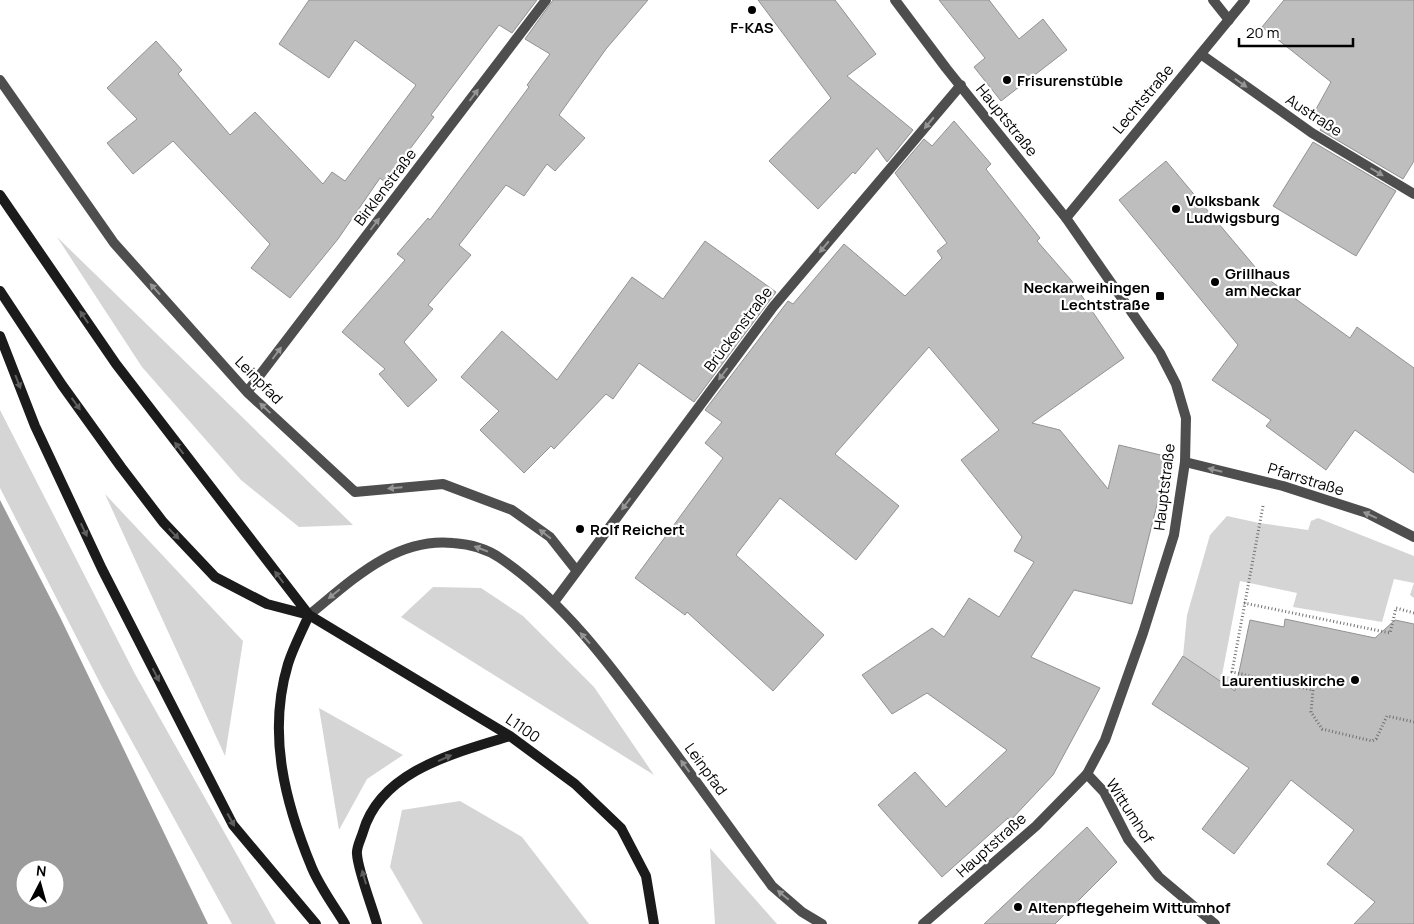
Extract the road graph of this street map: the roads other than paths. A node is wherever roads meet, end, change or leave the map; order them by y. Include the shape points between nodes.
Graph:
1 (546, 0) edge
2 (895, 0) edge
3 (1213, 0) edge
4 (1245, 0) edge
5 (1230, 20) junction
6 (1202, 55) junction
7 (0, 80) edge
8 (960, 86) junction
9 (1414, 194) edge
10 (0, 195) edge
11 (1066, 218) junction
12 (0, 291) edge
13 (0, 336) edge
14 (247, 392) junction
15 (1186, 462) junction
16 (1414, 537) edge
17 (576, 570) junction
18 (554, 602) junction
19 (309, 615) junction
20 (510, 736) junction
21 (1087, 774) junction
22 (316, 924) edge
23 (345, 924) edge
24 (378, 924) edge
25 (654, 924) edge
26 (822, 924) edge
27 (923, 924) edge
28 (1215, 924) edge

14 -> 1 street, Birklenstraße
2 - 8 street, Hauptstraße
3 - 5 street
4 - 5 street, Lechtstraße
5 - 6 street, Lechtstraße
6 -> 9 street, Austraße via 1312,133
6 - 11 street, Lechtstraße via 1180,77
14 -> 7 street, Leinpfad via 114,243
8 - 11 street, Hauptstraße
8 -> 17 street, Brückenstraße via 773,307
19 -> 10 main road via 116,364
11 - 15 street, Hauptstraße via 1160,353 1176,384 1186,418
12 -> 19 main road via 121,467 163,522 215,577 267,604
13 -> 22 main road via 35,426 98,560 233,825
17 -> 14 street, Leinpfad via 550,537 512,510 443,484 355,492
16 -> 15 street, Pfarrstraße via 1367,513 1283,486
15 - 21 street, Hauptstraße via 1174,535 1105,740
17 - 18 street, Brückenstraße
18 -> 19 street, Leinpfad via 499,557 476,547 452,542 410,547 368,567
26 -> 18 street, Leinpfad via 802,912 772,886 615,671
19 - 20 main road, L1100
19 - 23 main road via 288,664 280,704 278,742 288,800 310,861
24 -> 20 main road via 356,853 366,821 387,792 403,778 449,755
20 - 25 main road, L1100 via 575,784 621,828 646,876
21 - 27 street, Hauptstraße via 1036,826
21 - 28 street, Wittumhof via 1104,792 1128,839 1158,877

